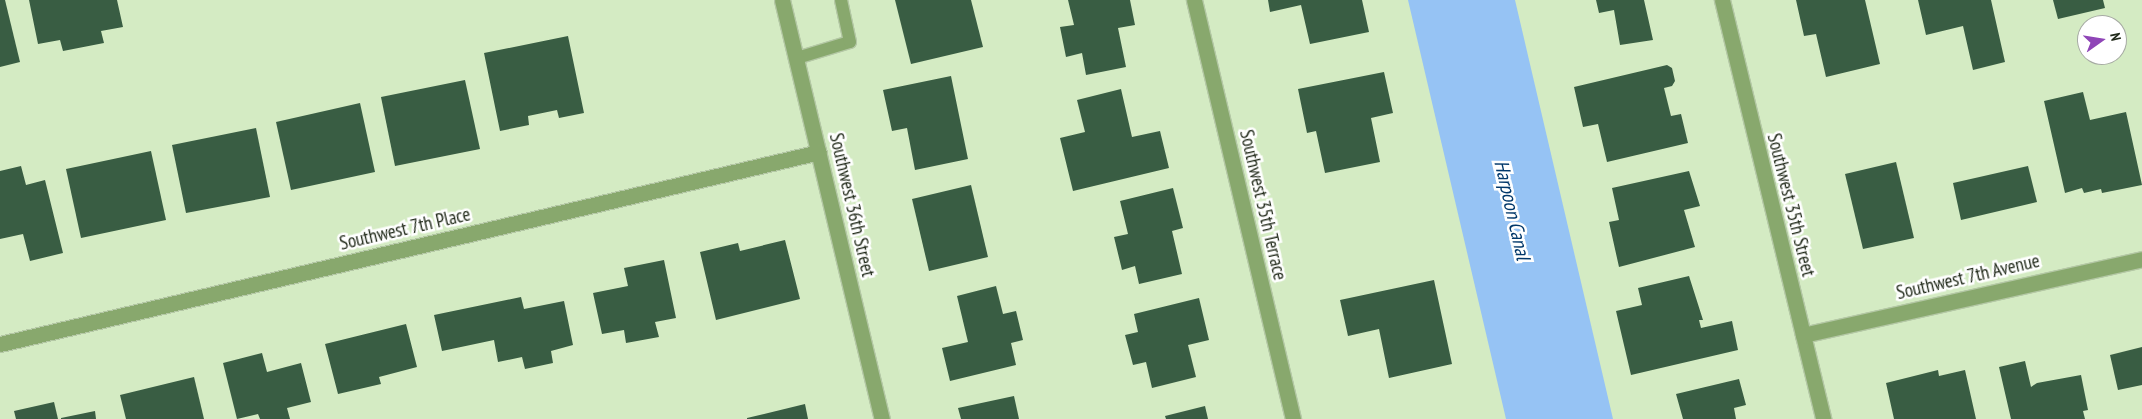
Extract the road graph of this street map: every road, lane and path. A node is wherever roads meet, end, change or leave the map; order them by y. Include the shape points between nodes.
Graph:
1 (782, 0) edge
2 (841, 0) edge
3 (1194, 0) edge
4 (1722, 0) edge
5 (796, 58) junction
6 (818, 152) junction
7 (2142, 258) edge
8 (1804, 335) junction
9 (0, 344) edge
10 (882, 419) edge
11 (1293, 419) edge
12 (1823, 419) edge

1 - 5 street, Southwest 36th Street
2 - 5 lane via 850,42
3 - 11 street, Southwest 35th Terrace
4 - 8 street, Southwest 35th Street
5 - 6 street, Southwest 36th Street
6 - 9 street, Southwest 7th Place
6 - 10 street, Southwest 36th Street
7 - 8 street, Southwest 7th Avenue
8 - 12 street, Southwest 35th Street

